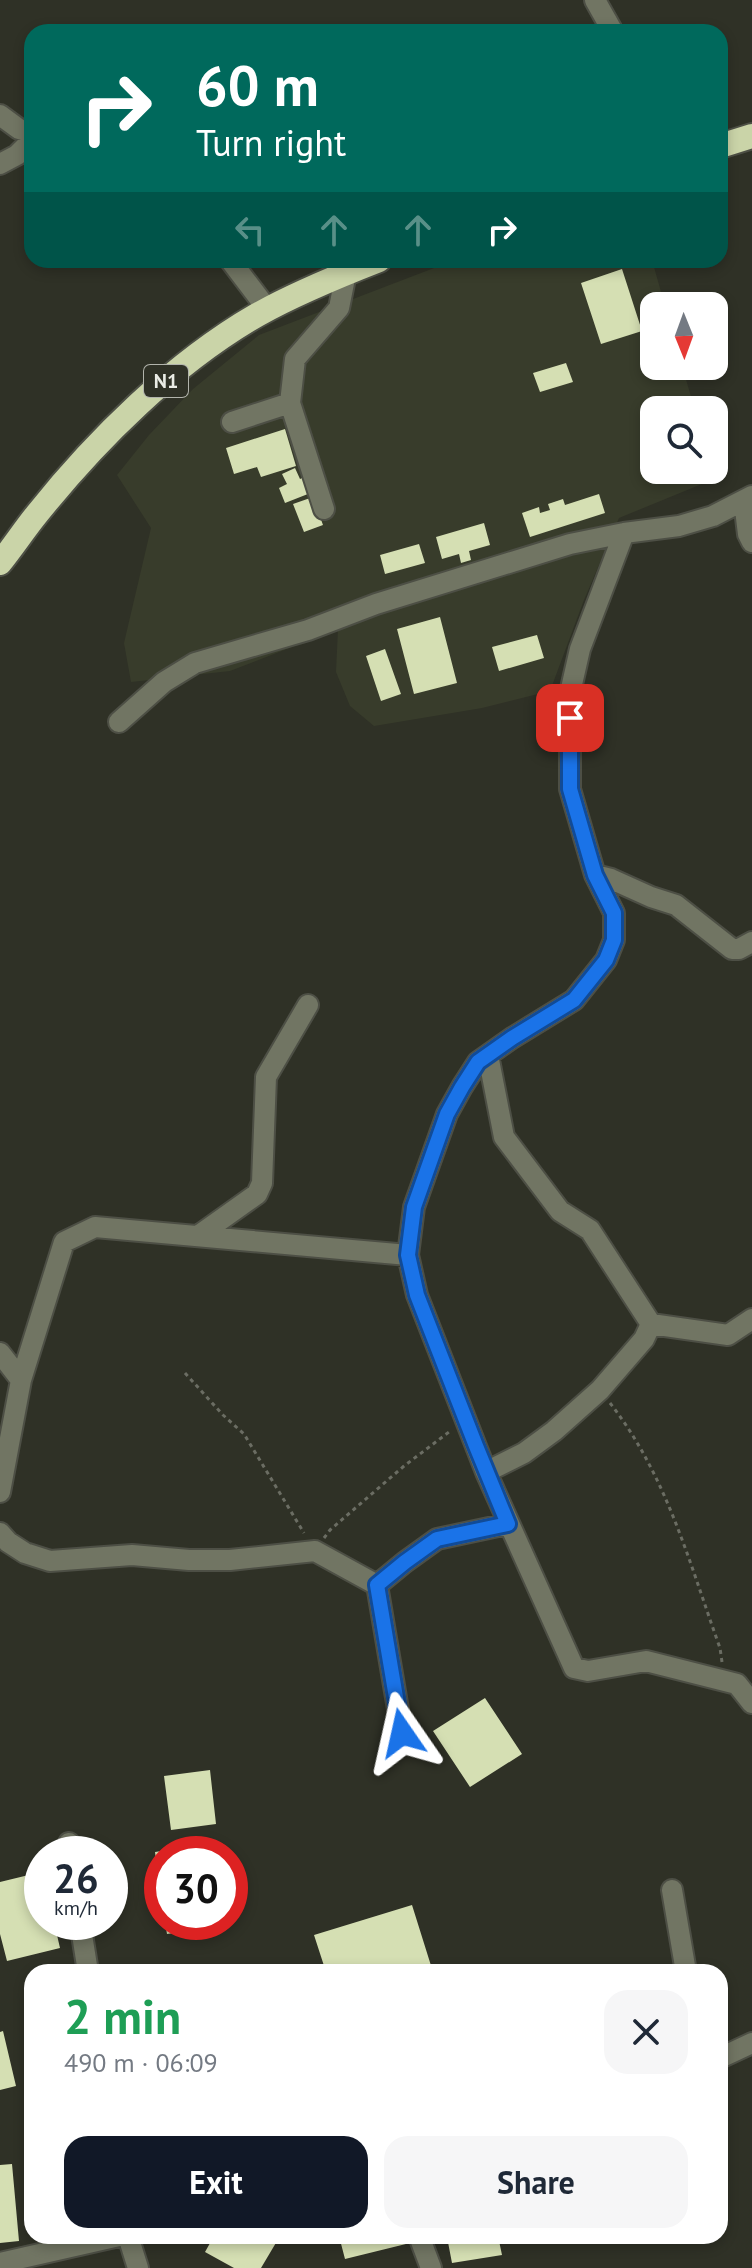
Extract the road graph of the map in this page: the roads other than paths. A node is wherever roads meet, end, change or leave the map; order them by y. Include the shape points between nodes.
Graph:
1 (596, 1) edge
2 (609, 24) edge
3 (0, 115) edge
4 (24, 131) edge
5 (752, 136) edge
6 (728, 144) edge
7 (24, 148) edge
8 (0, 164) edge
9 (236, 268) edge
10 (359, 268) edge
11 (346, 273) junction
12 (268, 310) junction
13 (290, 403) junction
14 (232, 422) dead end
15 (748, 498) edge
16 (324, 509) dead end
17 (624, 533) junction
18 (752, 542) edge
19 (0, 563) edge
20 (119, 722) dead end
21 (595, 875) junction
22 (752, 942) edge
23 (308, 1005) dead end
24 (488, 1055) junction
25 (198, 1236) junction
26 (408, 1255) junction
27 (752, 1319) edge
28 (651, 1324) junction
29 (0, 1353) edge
30 (21, 1380) junction
31 (486, 1472) junction
32 (0, 1492) edge
33 (508, 1524) junction
34 (0, 1533) edge
35 (377, 1585) junction
36 (752, 1703) edge
37 (402, 1733) dead end
38 (672, 1890) dead end
39 (83, 1940) edge
40 (87, 1964) edge
41 (685, 1964) edge
42 (752, 2043) edge
43 (728, 2054) edge
44 (84, 2244) edge
45 (130, 2244) edge
46 (422, 2244) edge
47 (0, 2263) edge
48 (138, 2268) edge
49 (431, 2268) edge

1 - 2 street
3 - 4 street
5 - 6 highway
7 - 8 street
9 - 12 street
10 - 11 highway, N1
11 - 12 highway, N1
11 - 13 street via 339,308 295,359
12 - 19 highway, N1 via 204,350 146,397 38,513
13 - 14 street
13 - 16 street
15 - 17 street via 679,526
15 - 18 street
17 - 20 street via 570,544 195,663 164,682
17 - 21 street via 580,649 570,693 570,789
21 - 22 street via 676,905 732,949
21 - 24 street via 614,913 614,940 606,960 574,1000
23 - 25 street via 266,1077 262,1183 257,1194
24 - 26 street via 478,1062 447,1114 414,1207
24 - 28 street via 504,1137 560,1211 590,1230
25 - 26 street
25 - 30 street via 95,1227 64,1242
26 - 31 street via 417,1295
27 - 28 street via 728,1335
28 - 31 street via 600,1389 554,1431
29 - 30 street
30 - 32 street
31 - 33 street
33 - 35 street via 437,1539
33 - 36 street via 574,1668 588,1671 646,1661 737,1684
34 - 35 street via 25,1553 50,1561 132,1555 230,1560 317,1548
35 - 37 street
38 - 41 street
39 - 40 street
42 - 43 street
44 - 47 street
45 - 48 street
46 - 49 street

